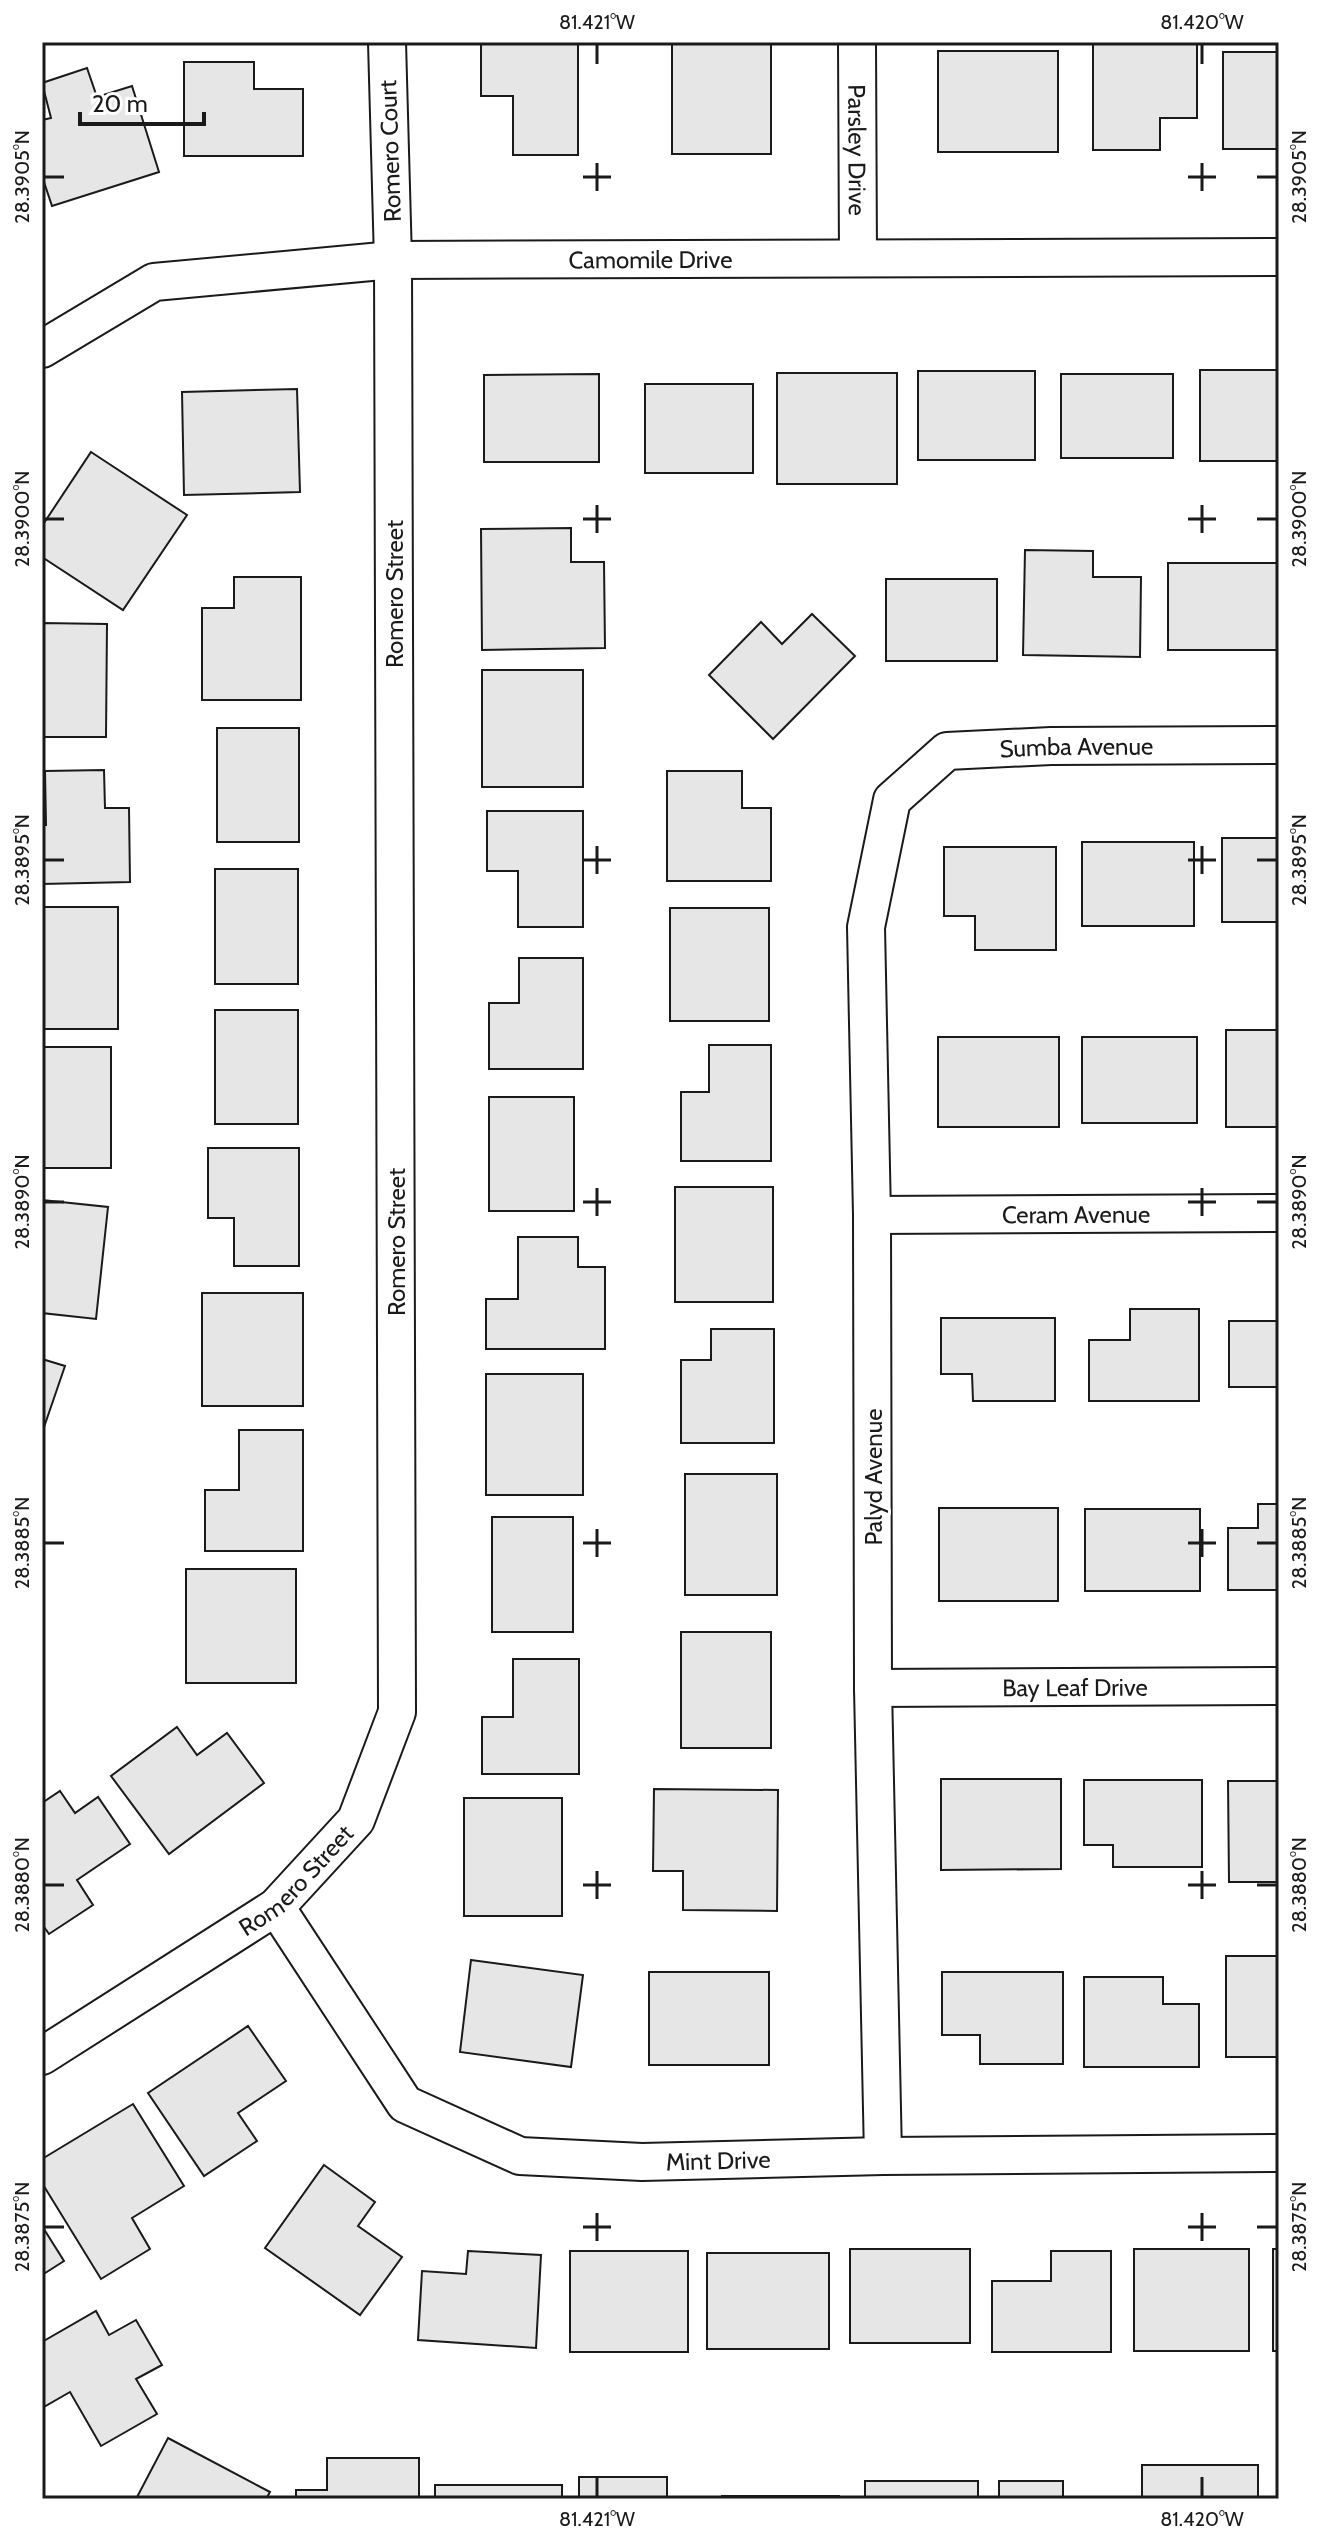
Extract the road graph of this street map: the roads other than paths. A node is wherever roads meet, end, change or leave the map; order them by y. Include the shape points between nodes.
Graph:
1 (387, 42) edge
2 (857, 42) edge
3 (1279, 257) edge
4 (858, 258) junction
5 (393, 260) junction
6 (42, 349) edge
7 (1279, 745) edge
8 (892, 800) joint
9 (1279, 1213) edge
10 (872, 1215) junction
11 (1279, 1686) edge
12 (873, 1688) junction
13 (276, 1907) junction
14 (42, 2056) edge
15 (1279, 2153) edge
16 (883, 2156) junction

1 - 5 street, Romero Court
2 - 4 street, Parsley Drive
3 - 4 street, Camomile Drive
4 - 5 street, Camomile Drive
5 - 6 street, Camomile Drive via 154,282
5 - 13 street, Romero Street via 397,1712 356,1820
7 - 8 street, Sumba Avenue via 947,751
8 - 10 street, Palyd Avenue via 866,927
9 - 10 street, Ceram Avenue
10 - 12 street, Palyd Avenue
11 - 12 street, Bay Leaf Drive
12 - 16 street, Palyd Avenue
13 - 14 street, Romero Street
13 - 16 street, Mint Drive via 405,2104 520,2156 642,2162
15 - 16 street, Mint Drive

